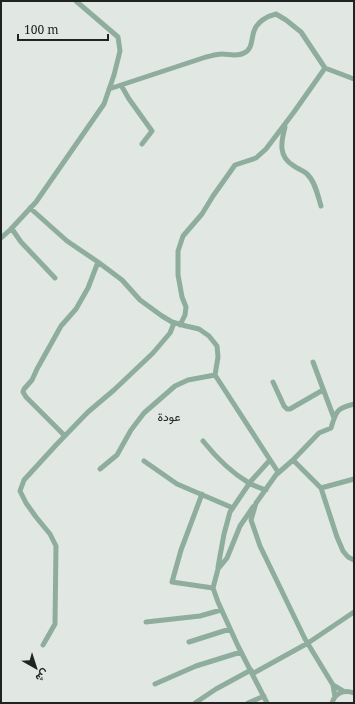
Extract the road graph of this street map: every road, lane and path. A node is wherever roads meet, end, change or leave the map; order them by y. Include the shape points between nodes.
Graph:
1 (76, 1) edge
2 (325, 68) junction
3 (354, 79) edge
4 (121, 85) junction
5 (109, 90) junction
6 (285, 124) junction
7 (142, 144) dead end
8 (321, 206) dead end
9 (30, 208) junction
10 (12, 229) junction
11 (1, 238) edge
12 (98, 262) junction
13 (55, 278) dead end
14 (177, 324) junction
15 (313, 362) dead end
16 (215, 375) junction
17 (272, 382) dead end
18 (323, 390) junction
19 (354, 404) edge
20 (334, 418) junction
21 (65, 436) junction
22 (203, 441) dead end
23 (270, 460) junction
24 (293, 460) junction
25 (144, 461) dead end
26 (100, 469) dead end
27 (276, 475) junction
28 (354, 479) edge
29 (249, 484) junction
30 (322, 488) junction
31 (266, 490) junction
32 (202, 494) junction
33 (256, 503) junction
34 (233, 508) junction
35 (354, 560) edge
36 (218, 569) junction
37 (212, 588) junction
38 (221, 610) junction
39 (354, 612) edge
40 (146, 622) dead end
41 (230, 630) junction
42 (189, 642) dead end
43 (308, 643) junction
44 (43, 645) dead end
45 (241, 652) junction
46 (252, 672) junction
47 (155, 684) dead end
48 (333, 685) junction
49 (343, 691) junction
50 (354, 693) edge
51 (264, 696) junction
52 (335, 697) junction
53 (195, 703) edge
54 (248, 703) edge
55 (268, 703) edge
56 (332, 703) edge

1 - 5 street via 118,37 120,51
2 - 3 street
2 - 4 street via 301,32 276,14 259,23 248,50 243,54 206,57
2 - 6 street
4 - 5 street
4 - 7 street via 152,131
5 - 9 street via 104,104
6 - 8 street via 281,142 283,155 286,161 308,175 316,187
6 - 14 street via 256,158 235,165 202,214 183,236 178,251 178,275 186,307 185,315
9 - 10 street
9 - 12 street via 67,241
10 - 11 street
10 - 13 street
12 - 14 street via 122,280 140,300
12 - 21 street via 76,309 61,326 23,392
14 - 16 street via 199,329 218,346
14 - 21 street via 153,353
15 - 18 street
16 - 23 street
16 - 26 street via 188,380 175,386 144,412 117,455
17 - 18 street via 287,409
18 - 20 street
19 - 20 street via 342,407
20 - 24 street via 331,428 319,433
21 - 44 street via 24,480 20,490 56,546 55,624
22 - 29 street via 230,469
23 - 27 street via 278,472
23 - 29 street
24 - 27 street
24 - 30 street
25 - 32 street via 177,484
27 - 31 street
28 - 30 street
29 - 31 street
29 - 34 street
30 - 35 street via 343,551
31 - 33 street
32 - 34 street
32 - 37 street via 172,582
33 - 36 street via 240,526 226,558
33 - 43 street via 251,520 260,546
34 - 36 street via 224,534
36 - 37 street
37 - 38 street
38 - 40 street via 200,616
38 - 41 street
39 - 43 street
41 - 42 street
41 - 45 street
43 - 46 street
43 - 48 street
45 - 46 street
45 - 47 street via 196,666
46 - 51 street
46 - 53 street via 216,689
48 - 49 street
48 - 52 street
49 - 50 street
49 - 52 street
51 - 54 street
51 - 55 street
52 - 56 street

